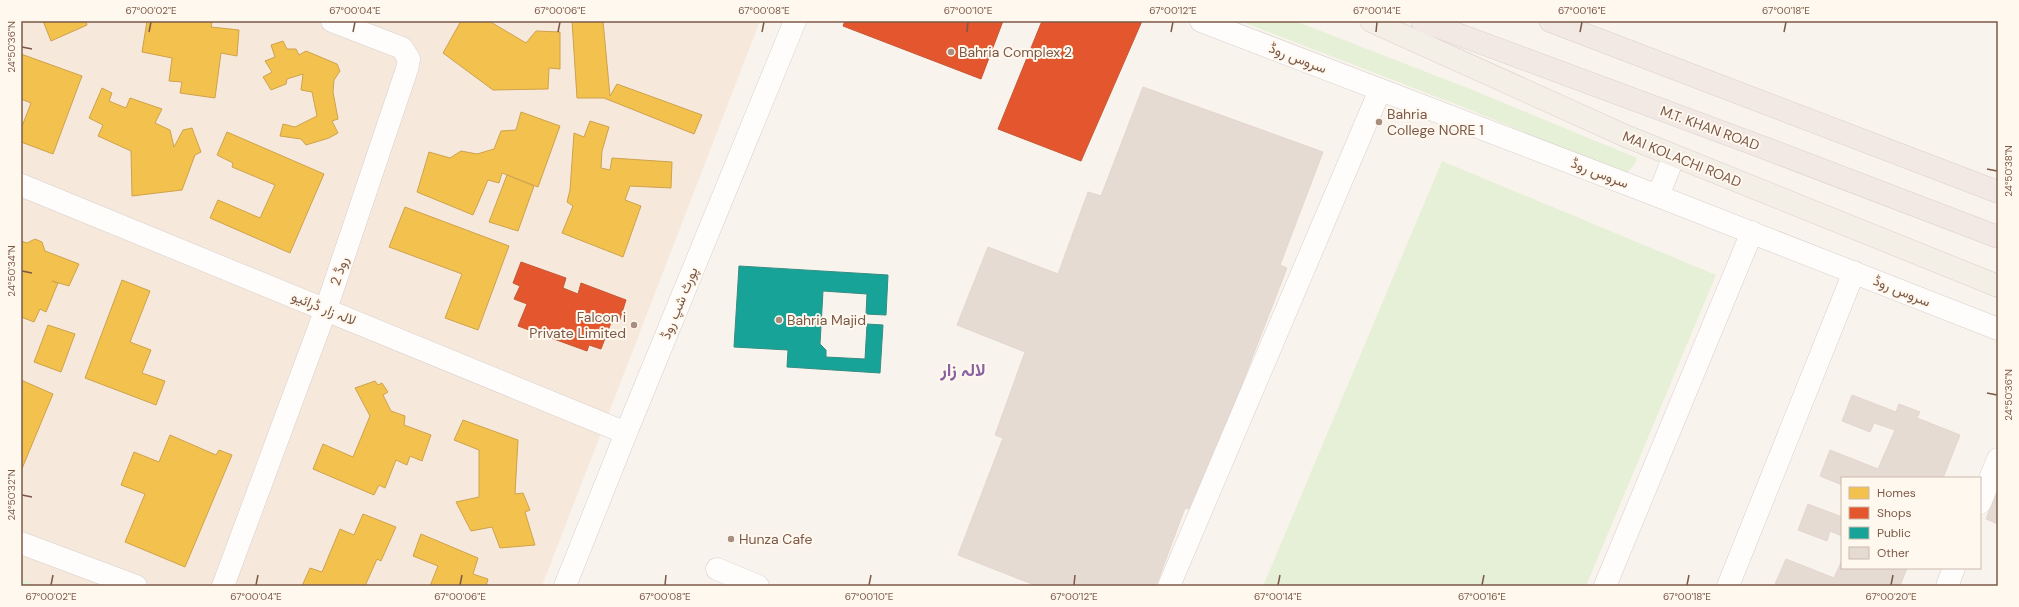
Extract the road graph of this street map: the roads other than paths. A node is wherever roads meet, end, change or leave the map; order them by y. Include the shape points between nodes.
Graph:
1 (332, 21) edge
2 (795, 21) edge
3 (1201, 21) edge
4 (1371, 21) edge
5 (1422, 21) edge
6 (1550, 21) edge
7 (1380, 90) junction
8 (1674, 156) junction
9 (21, 185) edge
10 (1998, 192) edge
11 (1658, 196) junction
12 (1752, 232) junction
13 (1998, 237) edge
14 (1854, 272) junction
15 (1998, 286) edge
16 (326, 309) junction
17 (1998, 329) edge
18 (626, 433) junction
19 (1998, 459) edge
20 (1981, 501) edge
21 (21, 543) edge
22 (718, 569) dead end
23 (1954, 569) edge
24 (136, 586) edge
25 (223, 586) edge
26 (565, 586) edge
27 (758, 586) edge
28 (1169, 586) edge
29 (1605, 586) edge
30 (1728, 586) edge
31 (1947, 586) edge

1 - 16 street, روڈ 2 via 402,48 409,59
2 - 18 street, پورٹ شپ روڈ
3 - 7 street, سروس روڈ
4 - 8 main road, MAI KOLACHI ROAD
5 - 13 highway, M.T. KHAN ROAD
6 - 10 highway
7 - 11 street, سروس روڈ
7 - 28 street
8 - 11 street
8 - 15 main road, MAI KOLACHI ROAD
9 - 16 street, لالہ زار ڈرائیو
11 - 12 street, سروس روڈ
12 - 14 street, سروس روڈ
12 - 29 street
14 - 17 street, سروس روڈ
14 - 30 street
16 - 18 street, لالہ زار ڈرائیو
16 - 25 street, روڈ 2
18 - 26 street, پورٹ شپ روڈ
19 - 20 street
21 - 24 street
22 - 27 street
23 - 31 street

